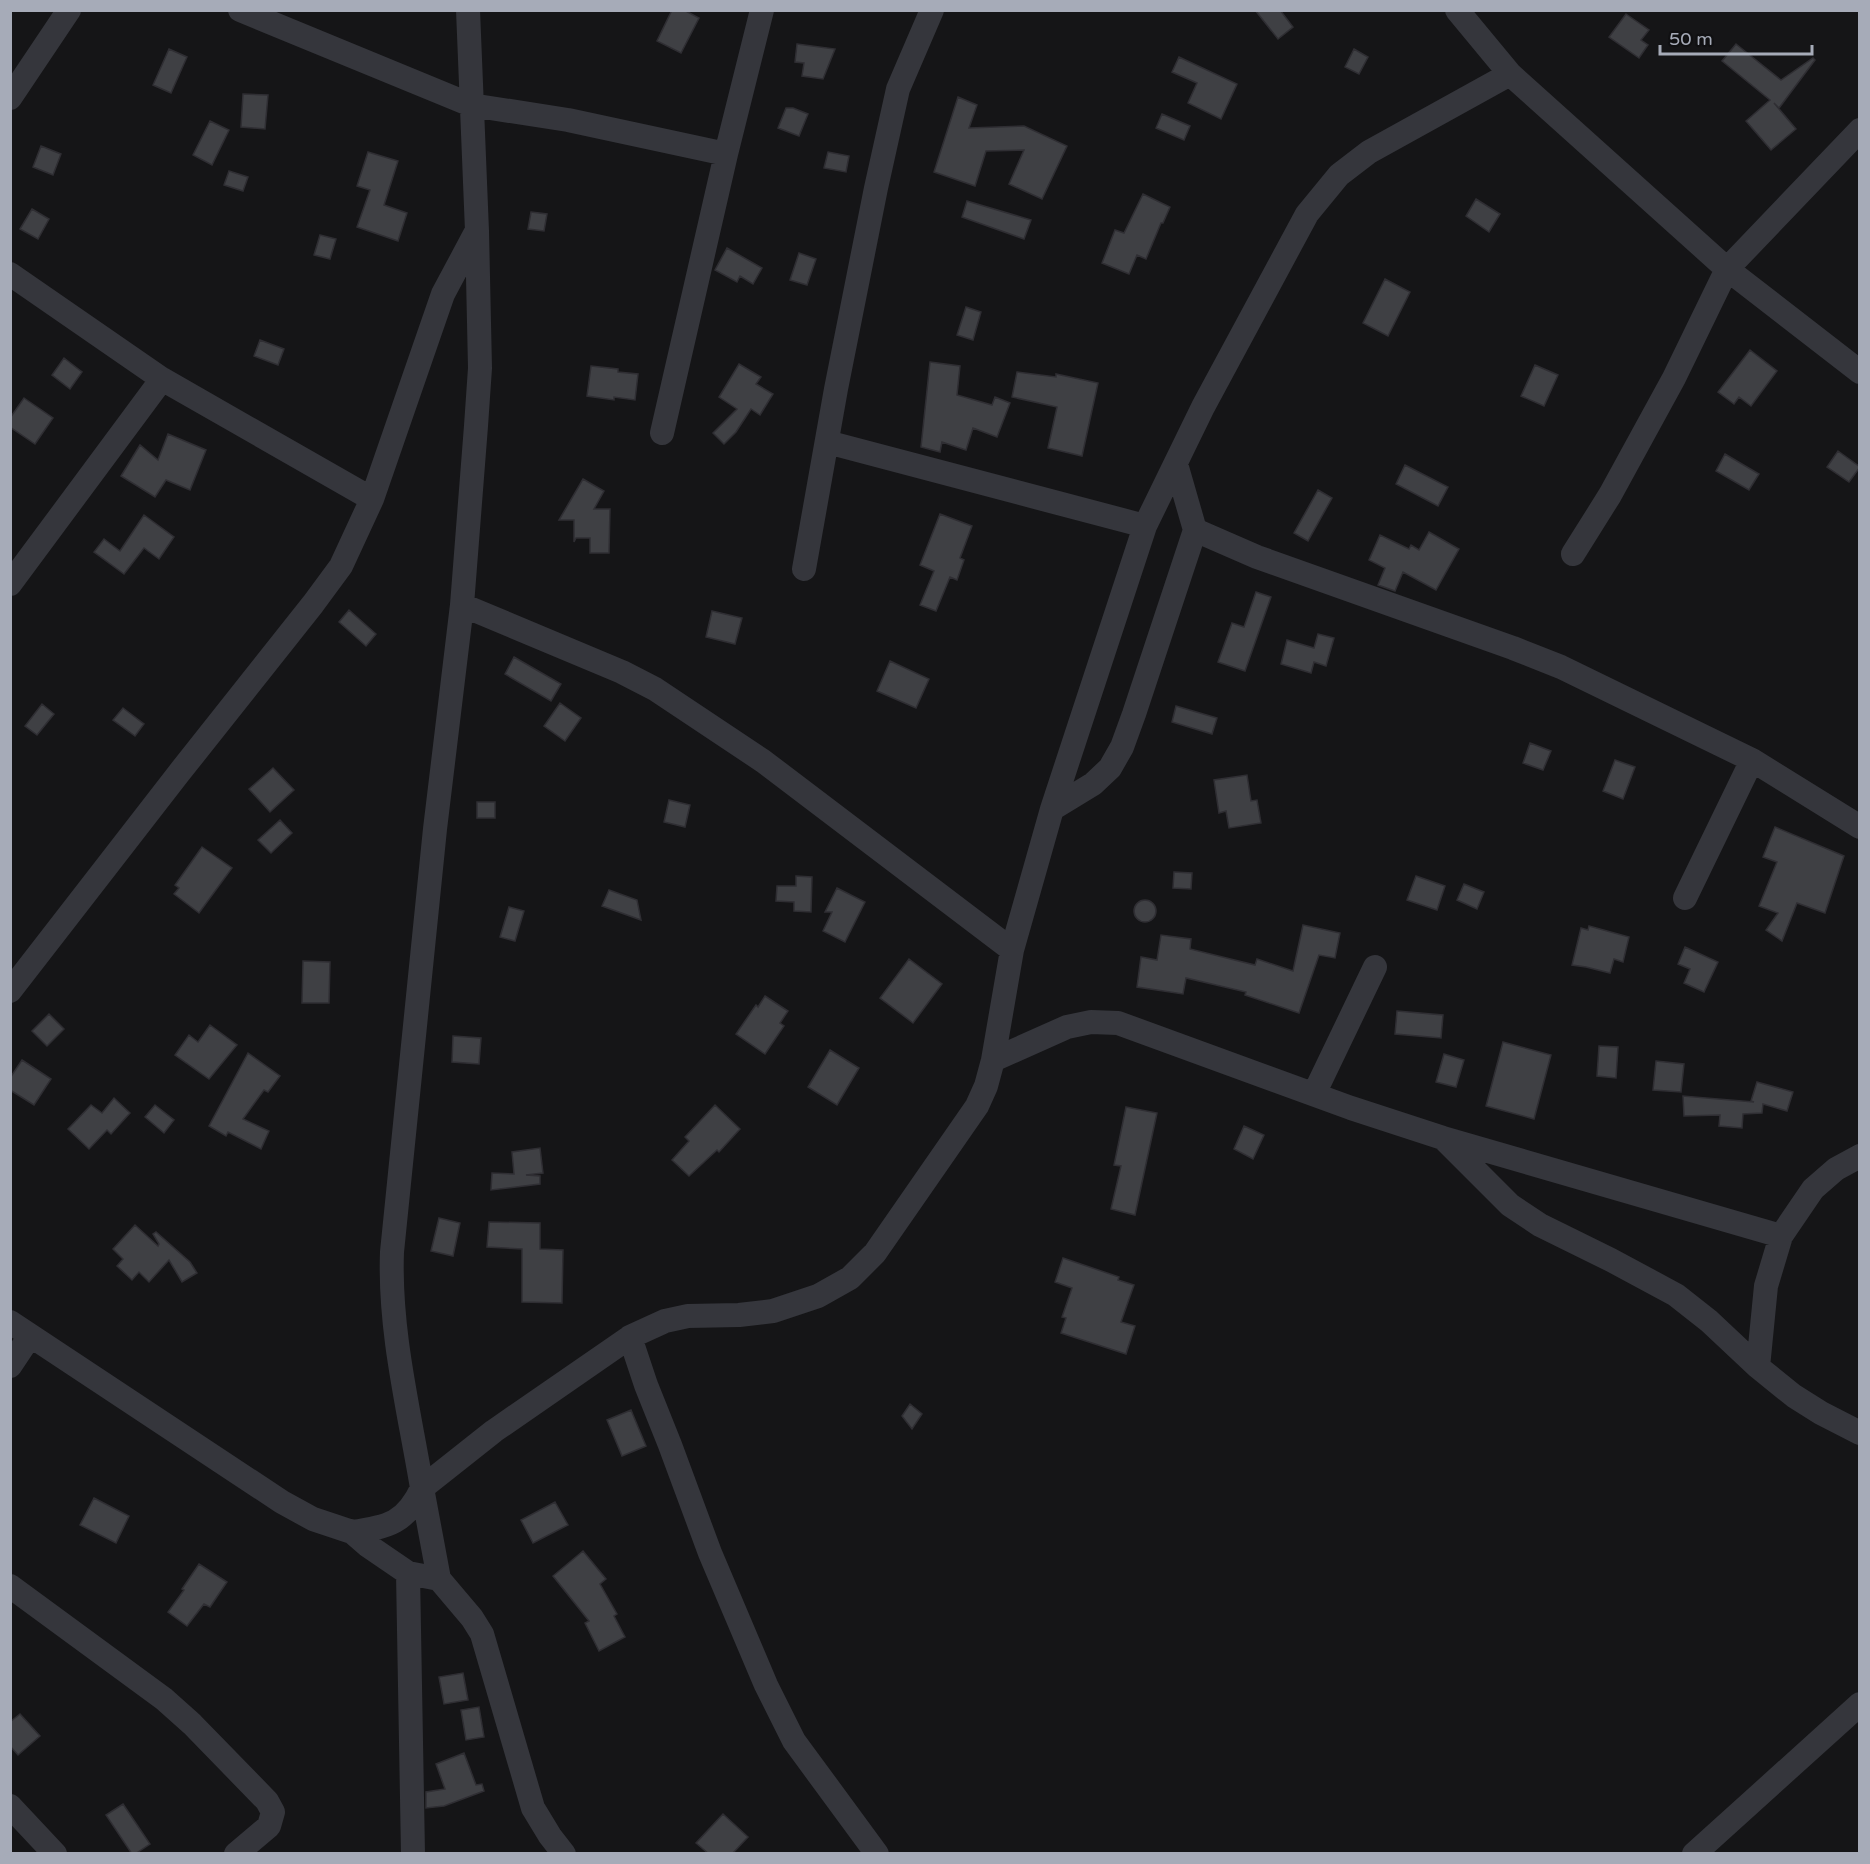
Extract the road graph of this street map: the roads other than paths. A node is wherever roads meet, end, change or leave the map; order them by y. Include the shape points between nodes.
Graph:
1 (69, 10) edge
2 (240, 10) edge
3 (468, 10) edge
4 (762, 10) edge
5 (932, 10) edge
6 (1457, 10) edge
7 (1510, 74) junction
8 (10, 98) edge
9 (471, 105) junction
10 (1860, 130) edge
11 (726, 154) junction
12 (477, 231) junction
13 (1727, 269) junction
14 (10, 274) edge
15 (1860, 372) edge
16 (162, 379) junction
17 (662, 432) dead end
18 (827, 442) junction
19 (1176, 464) junction
20 (372, 499) junction
21 (1145, 526) junction
22 (1195, 530) junction
23 (1573, 554) dead end
24 (804, 569) dead end
25 (10, 584) edge
26 (462, 605) junction
27 (1752, 760) junction
28 (1052, 809) junction
29 (1860, 827) edge
30 (1685, 898) dead end
31 (1012, 950) junction
32 (1375, 967) dead end
33 (10, 991) edge
34 (993, 1060) junction
35 (1314, 1094) junction
36 (1443, 1138) junction
37 (1860, 1156) edge
38 (1781, 1236) junction
39 (10, 1322) edge
40 (30, 1336) junction
41 (630, 1337) junction
42 (10, 1366) edge
43 (1758, 1367) junction
44 (1860, 1433) edge
45 (422, 1488) junction
46 (352, 1532) junction
47 (408, 1573) junction
48 (438, 1579) junction
49 (10, 1586) edge
50 (1860, 1704) edge
51 (10, 1806) edge
52 (55, 1854) edge
53 (237, 1854) edge
54 (413, 1854) edge
55 (564, 1854) edge
56 (877, 1854) edge
57 (1694, 1854) edge

1 - 8 street
2 - 9 street
3 - 9 street
4 - 11 street
5 - 18 street via 898,89
6 - 7 street
7 - 13 street
7 - 19 street via 1369,152 1339,175 1307,214
9 - 11 street via 568,120
9 - 12 street
10 - 13 street
11 - 17 street
12 - 20 street via 443,294
12 - 26 street via 480,368
13 - 15 street
13 - 23 street via 1674,378
14 - 16 street
16 - 20 street
16 - 25 street
18 - 21 street
18 - 24 street
19 - 21 street
19 - 22 street
20 - 33 street via 341,566
21 - 28 street
22 - 27 street via 1257,557 1561,667
22 - 28 street via 1122,747 1110,768 1093,784
26 - 31 street via 655,689 763,761
26 - 45 street via 392,1252 395,1325
27 - 29 street
27 - 30 street
28 - 31 street
31 - 34 street
32 - 35 street
34 - 35 street via 1067,1027 1091,1022 1118,1023
34 - 41 street via 977,1106 875,1253 850,1278 818,1296 773,1311 688,1316 665,1321
35 - 36 street
36 - 38 street
36 - 43 street via 1510,1205 1540,1225 1676,1295
37 - 38 street via 1836,1169 1813,1189
38 - 43 street via 1766,1286
39 - 40 street
40 - 42 street
40 - 46 street via 282,1502 313,1519
41 - 45 street via 494,1431
41 - 56 street via 710,1553 771,1694 794,1741
43 - 44 street via 1794,1396
45 - 46 street via 415,1504 399,1519 375,1529
45 - 48 street
46 - 47 street
47 - 48 street
47 - 54 street
48 - 55 street via 482,1634 532,1808
49 - 53 street via 164,1699 267,1801 273,1812 269,1826
50 - 57 street
51 - 52 street

